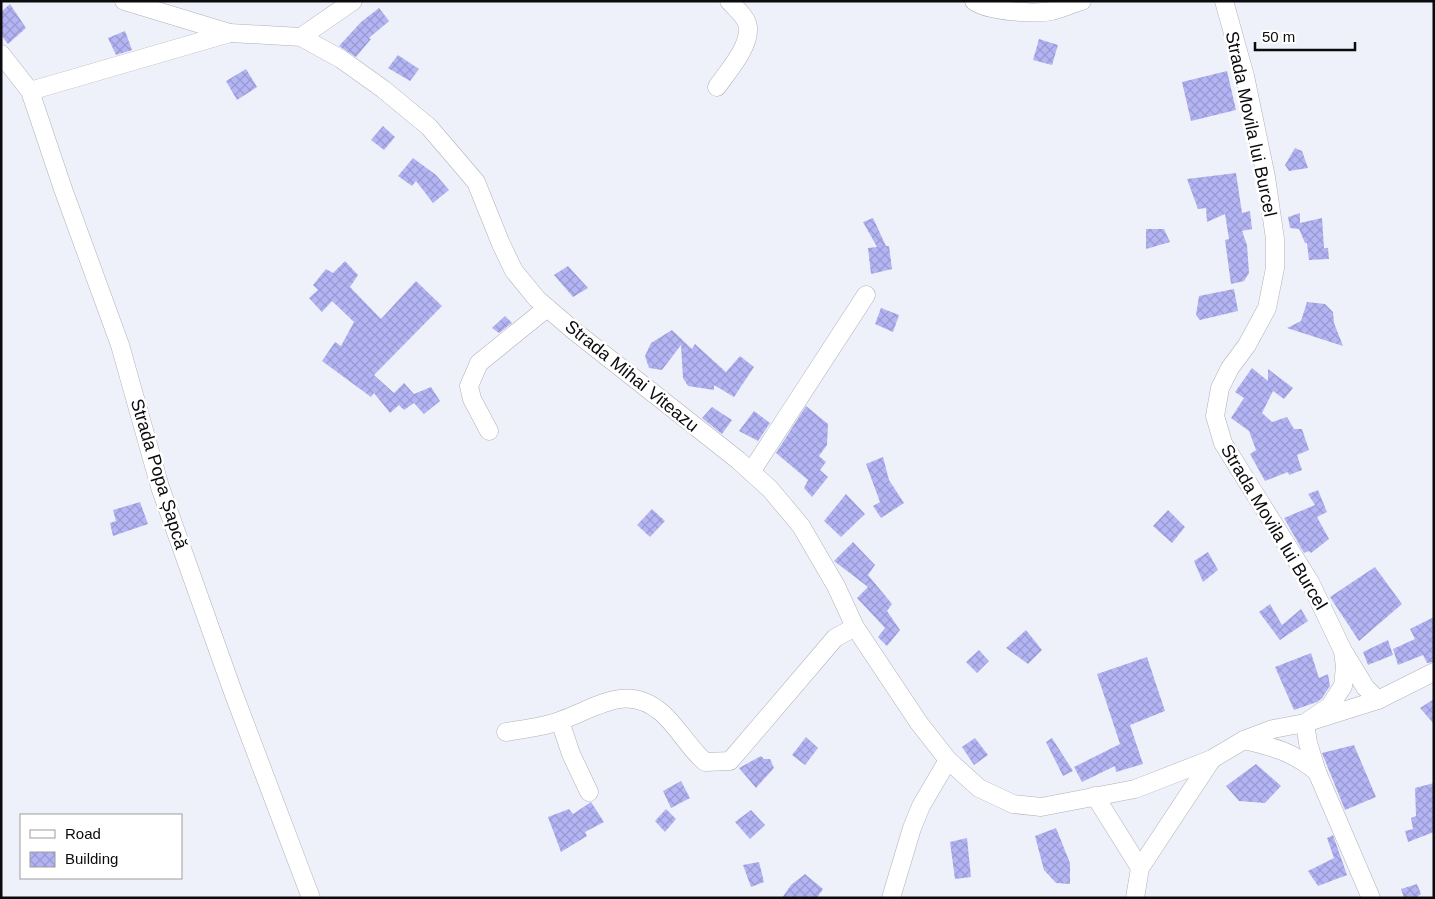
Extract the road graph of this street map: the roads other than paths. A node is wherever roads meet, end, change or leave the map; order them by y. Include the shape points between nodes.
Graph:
1 (124, 1) edge
2 (353, 1) edge
3 (729, 1) edge
4 (974, 1) edge
5 (1082, 1) edge
6 (1224, 1) edge
7 (230, 33) junction
8 (301, 37) junction
9 (1, 54) edge
10 (717, 87) dead end
11 (30, 91) junction
12 (866, 295) dead end
13 (547, 308) junction
14 (489, 431) dead end
15 (751, 472) junction
16 (855, 628) junction
17 (1344, 651) junction
18 (1434, 672) edge
19 (1378, 700) junction
20 (560, 721) junction
21 (1305, 723) junction
22 (506, 732) dead end
23 (1244, 740) junction
24 (1212, 759) junction
25 (948, 760) junction
26 (1317, 772) junction
27 (589, 792) dead end
28 (1095, 796) junction
29 (1140, 868) junction
30 (311, 898) edge
31 (891, 898) edge
32 (1135, 898) edge
33 (1371, 898) edge

1 - 7 street, Strada Mihai Viteazu
2 - 8 street
3 - 10 street via 748,25 747,37
4 - 5 street via 992,9 1050,11
6 - 17 street, Strada Movila lui Burcel via 1266,177 1275,268 1267,308 1220,388 1215,416 1222,443 1310,582
7 - 8 street, Strada Mihai Viteazu
7 - 11 street
8 - 13 street, Strada Mihai Viteazu via 383,89 430,127 476,182 514,271
9 - 11 street, Strada Popa Șapcă
11 - 30 street, Strada Popa Șapcă via 120,345 163,496
12 - 15 street
13 - 14 street via 479,363 469,386 472,399
13 - 15 street, Strada Mihai Viteazu
15 - 16 street, Strada Mihai Viteazu via 770,488 801,526 836,586
16 - 20 street via 835,638 730,761 705,762 662,713 645,701 628,697 608,701
16 - 25 street, Strada Mihai Viteazu
17 - 19 street via 1365,687
17 - 21 street, Strada Movila lui Burcel via 1343,686 1330,706
18 - 19 street, Strada Mihai Viteazu
19 - 21 street, Strada Mihai Viteazu
20 - 22 street
20 - 27 street
21 - 23 street, Strada Mihai Viteazu via 1273,729
21 - 26 street
23 - 24 street, Strada Mihai Viteazu
23 - 26 street via 1283,750
24 - 28 street, Strada Mihai Viteazu via 1135,789
24 - 29 street
25 - 28 street, Strada Mihai Viteazu via 979,788 1013,804 1042,807
25 - 31 street via 921,806
26 - 33 street
28 - 29 street
29 - 32 street

